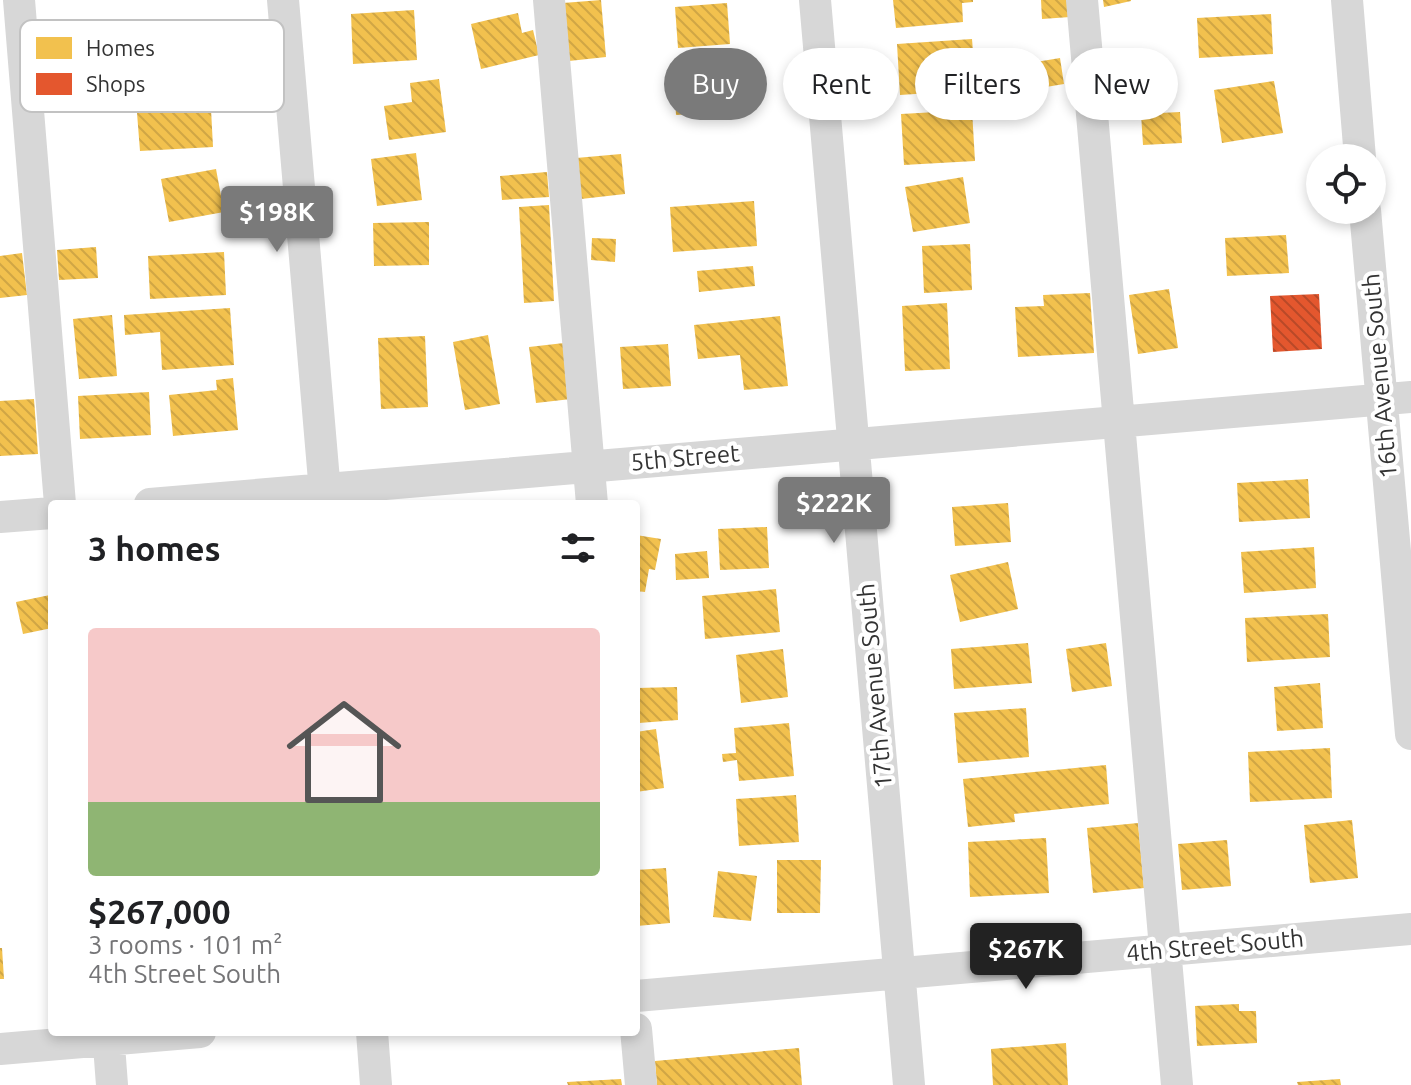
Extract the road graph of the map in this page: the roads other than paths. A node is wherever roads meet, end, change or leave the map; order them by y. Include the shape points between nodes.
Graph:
1 (19, 0) edge
2 (283, 0) edge
3 (549, 0) edge
4 (815, 0) edge
5 (1082, 0) edge
6 (1347, 0) edge
7 (21, 20) edge
8 (28, 112) edge
9 (1359, 144) edge
10 (1367, 224) edge
11 (1396, 398) edge
12 (1120, 422) junction
13 (853, 444) junction
14 (589, 466) junction
15 (326, 496) edge
16 (60, 500) edge
17 (238, 500) edge
18 (592, 500) edge
19 (48, 513) edge
20 (0, 517) edge
21 (1411, 734) edge
22 (1411, 929) edge
23 (1165, 951) junction
24 (900, 973) junction
25 (640, 996) edge
26 (108, 1036) edge
27 (372, 1036) edge
28 (637, 1036) edge
29 (0, 1049) edge
30 (112, 1085) edge
31 (376, 1085) edge
32 (641, 1085) edge
33 (909, 1085) edge
34 (1177, 1085) edge

1 - 7 street
2 - 15 street
3 - 14 street
4 - 13 street, 17th Avenue South
5 - 12 street
6 - 9 street
8 - 16 street
10 - 11 street, 16th Avenue South
11 - 12 street, 5th Street
11 - 21 street, 16th Avenue South
12 - 13 street, 5th Street
12 - 23 street
13 - 14 street, 5th Street
13 - 24 street, 17th Avenue South
14 - 15 street, 5th Street
14 - 18 street
15 - 17 street, 5th Street
19 - 20 street
22 - 23 street, 4th Street South
23 - 24 street, 4th Street South
23 - 34 street
24 - 25 street, 4th Street South
24 - 33 street, 17th Avenue South
26 - 29 street
26 - 30 street
27 - 31 street
28 - 32 street

